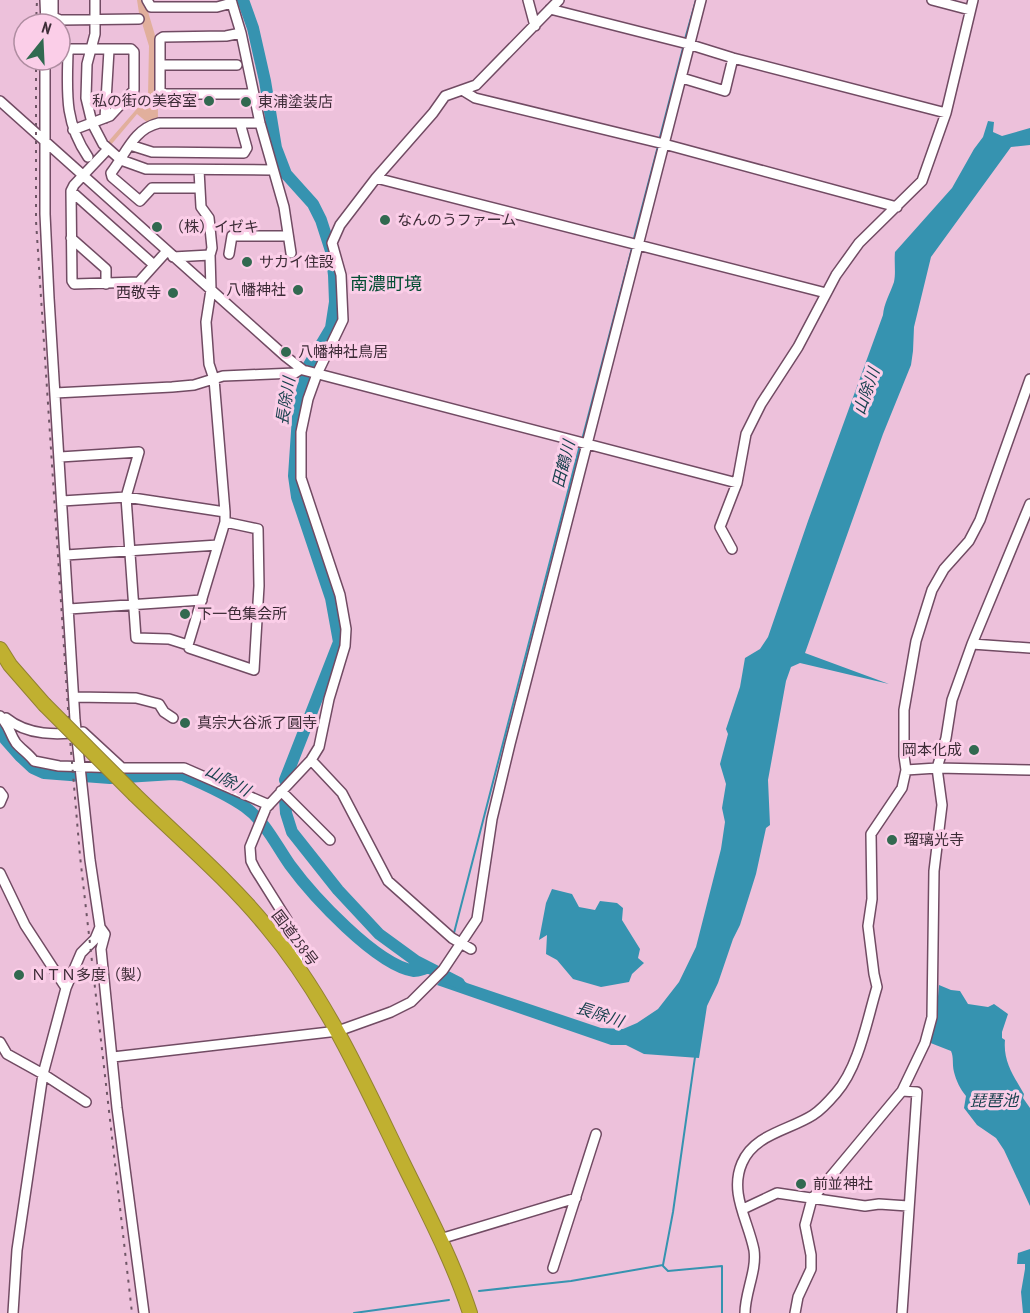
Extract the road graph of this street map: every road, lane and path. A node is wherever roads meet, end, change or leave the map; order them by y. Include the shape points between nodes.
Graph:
1 (53, 0) edge
2 (95, 0) edge
3 (147, 0) edge
4 (528, 0) edge
5 (559, 0) edge
6 (701, 0) edge
7 (932, 0) edge
8 (973, 0) edge
9 (231, 1) edge
10 (550, 9) junction
11 (970, 10) junction
12 (95, 20) junction
13 (139, 20) dead end
14 (535, 26) junction
15 (241, 33) junction
16 (686, 43) junction
17 (91, 49) junction
18 (109, 50) junction
19 (733, 58) junction
20 (160, 65) junction
21 (237, 66) dead end
22 (45, 72) edge
23 (682, 78) junction
24 (462, 90) junction
25 (253, 94) junction
26 (0, 101) edge
27 (946, 113) junction
28 (105, 118) junction
29 (92, 123) junction
30 (240, 123) junction
31 (260, 123) junction
32 (73, 130) junction
33 (45, 142) junction
34 (660, 143) junction
35 (130, 145) junction
36 (108, 149) junction
37 (88, 157) dead end
38 (121, 160) junction
39 (199, 170) junction
40 (272, 170) junction
41 (82, 176) junction
42 (376, 178) junction
43 (200, 188) junction
44 (71, 191) junction
45 (897, 207) junction
46 (288, 236) junction
47 (70, 238) junction
48 (635, 242) junction
49 (291, 253) dead end
50 (170, 254) junction
51 (210, 255) junction
52 (229, 255) dead end
53 (154, 265) junction
54 (106, 284) junction
55 (211, 290) junction
56 (826, 293) junction
57 (308, 372) junction
58 (214, 379) junction
59 (1030, 379) edge
60 (55, 393) junction
61 (583, 442) junction
62 (60, 457) junction
63 (737, 483) junction
64 (126, 497) junction
65 (62, 501) junction
66 (1030, 504) edge
67 (225, 517) junction
68 (218, 545) junction
69 (732, 549) dead end
70 (130, 550) junction
71 (66, 555) junction
72 (202, 600) junction
73 (135, 605) junction
74 (69, 609) junction
75 (972, 644) junction
76 (188, 645) junction
77 (1030, 648) edge
78 (0, 649) edge
79 (74, 697) junction
80 (0, 714) edge
81 (173, 718) dead end
82 (77, 733) junction
83 (311, 760) junction
84 (122, 768) junction
85 (937, 768) junction
86 (906, 770) junction
87 (1030, 770) edge
88 (80, 773) junction
89 (281, 791) junction
90 (0, 792) edge
91 (0, 803) edge
92 (268, 807) junction
93 (330, 840) dead end
94 (0, 873) edge
95 (10, 892) junction
96 (0, 895) edge
97 (100, 927) junction
98 (471, 949) dead end
99 (297, 965) junction
100 (66, 988) junction
101 (338, 1030) junction
102 (0, 1042) edge
103 (113, 1057) junction
104 (44, 1074) junction
105 (902, 1090) junction
106 (86, 1102) dead end
107 (596, 1134) dead end
108 (814, 1197) junction
109 (576, 1198) junction
110 (908, 1206) junction
111 (743, 1209) junction
112 (440, 1239) junction
113 (553, 1268) dead end
114 (13, 1313) edge
115 (144, 1313) edge
116 (470, 1313) edge
117 (745, 1313) edge
118 (795, 1313) edge
119 (902, 1313) edge

1 - 12 street via 53,17
2 - 12 street
3 - 9 street via 151,7 217,7
4 - 14 street
5 - 10 street
6 - 16 street
7 - 11 street
8 - 11 street
9 - 15 street
10 - 14 street
10 - 16 street
11 - 27 street
12 - 13 street
12 - 17 street
14 - 24 street via 476,85
15 - 20 street via 163,37
15 - 25 street
16 - 19 street
16 - 23 street
17 - 18 street
17 - 29 street via 86,98
17 - 32 street via 68,52 67,100
18 - 28 street
18 - 28 street via 134,52 134,90
19 - 23 street via 725,91
19 - 27 street
20 - 21 street
20 - 25 street via 160,92 166,94
22 - 33 street
23 - 34 street
24 - 34 street via 475,98
24 - 42 street via 445,96
25 - 31 street
26 - 33 street
27 - 45 street via 922,181
28 - 29 street
29 - 32 street
29 - 36 street
30 - 31 street
30 - 35 street via 159,123 143,129
30 - 35 street via 247,148 244,153 152,152
31 - 40 street
32 - 37 street
33 - 41 street
33 - 60 street
34 - 45 street
34 - 48 street
35 - 38 street
36 - 38 street
36 - 41 street
38 - 39 street via 146,169
38 - 43 street via 112,177 140,201 152,188
39 - 40 street
39 - 43 street
40 - 46 street
41 - 44 street
41 - 50 street
42 - 48 street
42 - 57 street via 340,225 332,243 341,275 343,320
43 - 51 street via 201,207 209,218
44 - 47 street
44 - 53 street
45 - 56 street via 860,243
46 - 49 street
46 - 52 street via 232,236
47 - 54 street via 105,269
47 - 54 street via 74,284
48 - 56 street
48 - 61 street
50 - 51 street
50 - 53 street
50 - 55 street
51 - 55 street
53 - 54 street via 139,282
55 - 57 street
55 - 58 street via 206,322
56 - 63 street via 746,434
57 - 58 street
57 - 61 street
57 - 83 street via 308,399 301,432 302,478 340,595 346,628 345,646 319,747
58 - 60 street via 172,387
58 - 67 street
59 - 86 street via 980,520 932,590 916,641 904,710
60 - 62 street
61 - 63 street
61 - 101 street via 492,819 477,919 443,970 420,995 391,1012
62 - 64 street via 139,452
62 - 65 street
63 - 69 street via 720,527
64 - 65 street
64 - 67 street
64 - 70 street
65 - 71 street
66 - 75 street
67 - 68 street
67 - 76 street via 258,529 254,670
68 - 70 street
68 - 72 street
70 - 71 street
70 - 73 street
71 - 74 street
72 - 73 street
72 - 76 street
73 - 74 street
73 - 76 street via 136,638 169,639
74 - 79 street
75 - 77 street
75 - 85 street via 952,700
78 - 99 highway, 国道258号, bridge via 44,704 230,887
79 - 81 street via 136,698 159,704
79 - 82 street
80 - 82 street via 15,724 47,735
80 - 88 street via 16,743 34,761
82 - 84 street via 83,732
82 - 88 street
83 - 89 street
83 - 98 street via 342,793 388,881 452,938
84 - 88 street
84 - 92 street via 184,768
85 - 86 street
85 - 87 street
85 - 105 street via 942,805 934,870 932,1017 925,1043
86 - 111 street via 903,788 871,834 872,899 868,926 877,987 852,1067 837,1092 813,1115 756,1144 743,1161 737,1182
88 - 97 street
89 - 92 street
89 - 93 street
90 - 91 street
92 - 99 street via 250,847 252,861 287,920 299,950
94 - 95 street
95 - 96 street
95 - 100 street via 25,925
97 - 100 street via 95,939 81,953
97 - 103 street via 105,934 101,949
99 - 101 highway, 国道258号
100 - 104 street
101 - 103 street
101 - 112 highway, 国道258号
102 - 104 street via 7,1054
103 - 115 street
104 - 106 street
104 - 114 street via 16,1250
105 - 108 street
105 - 110 street via 917,1092
107 - 109 street
108 - 110 street via 865,1206
108 - 111 street via 777,1193
108 - 118 street via 805,1225 811,1269
109 - 112 street
109 - 113 street
110 - 119 street
111 - 117 street via 754,1252
112 - 116 highway, 国道258号

